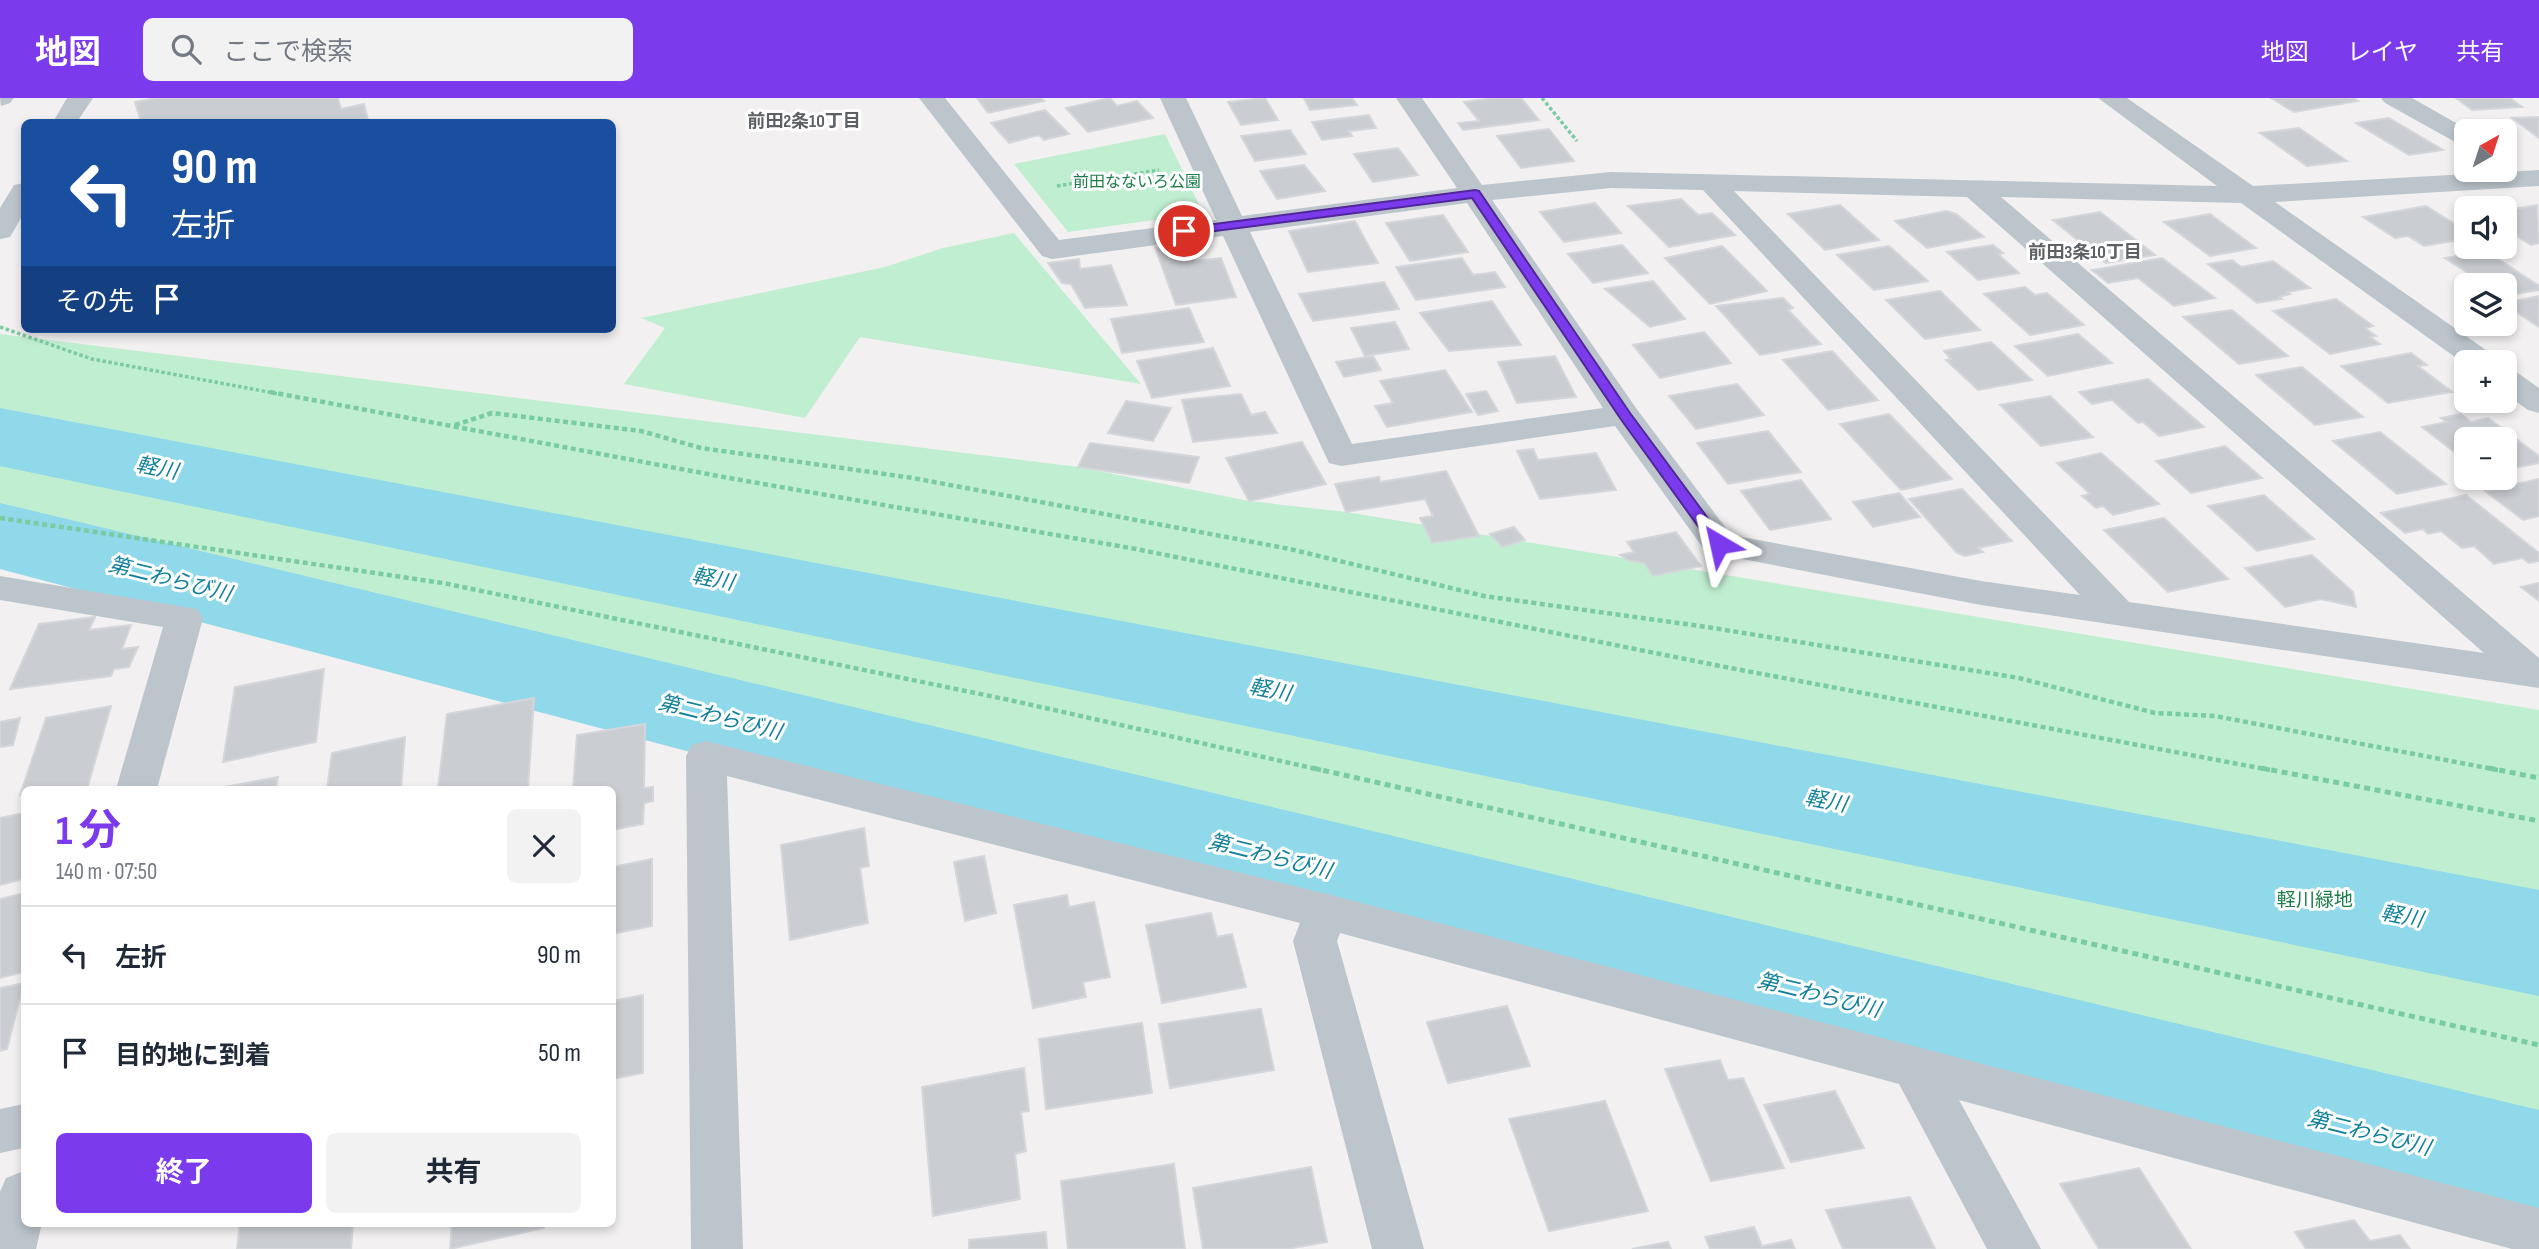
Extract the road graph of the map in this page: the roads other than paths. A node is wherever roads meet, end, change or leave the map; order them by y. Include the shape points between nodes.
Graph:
1 (80, 98) edge
2 (932, 98) edge
3 (1173, 98) edge
4 (1409, 98) edge
5 (2111, 98) edge
6 (2394, 98) edge
7 (67, 119) edge
8 (2454, 133) edge
9 (2517, 170) edge
10 (2536, 180) edge
11 (1712, 184) junction
12 (1975, 189) junction
13 (1475, 194) junction
14 (2247, 195) junction
15 (21, 196) edge
16 (1232, 225) junction
17 (0, 231) edge
18 (2465, 350) edge
19 (2517, 387) edge
20 (2539, 403) edge
21 (1624, 415) junction
22 (0, 588) edge
23 (2119, 614) junction
24 (2536, 673) edge
25 (138, 786) edge
26 (1327, 912) junction
27 (1915, 1067) junction
28 (21, 1127) edge
29 (0, 1132) edge
30 (21, 1206) edge
31 (2539, 1232) edge
32 (9, 1249) edge
33 (717, 1249) edge
34 (1398, 1249) edge
35 (2015, 1249) edge

1 - 7 street
2 - 16 street via 1052,250
3 - 16 street
4 - 13 street
5 - 14 street
6 - 8 street
9 - 10 street
10 - 14 street
11 - 12 street
11 - 13 street via 1611,180
11 - 23 street
12 - 14 street
12 - 24 street
13 - 16 street
13 - 21 street
14 - 18 street
15 - 17 street
16 - 21 street via 1341,456
19 - 20 street
21 - 23 street via 1719,544
22 - 25 street via 184,618
23 - 24 street
26 - 27 street
26 - 33 street via 705,756
26 - 34 street via 1315,941
27 - 31 street
27 - 35 street
28 - 29 street
30 - 32 street

